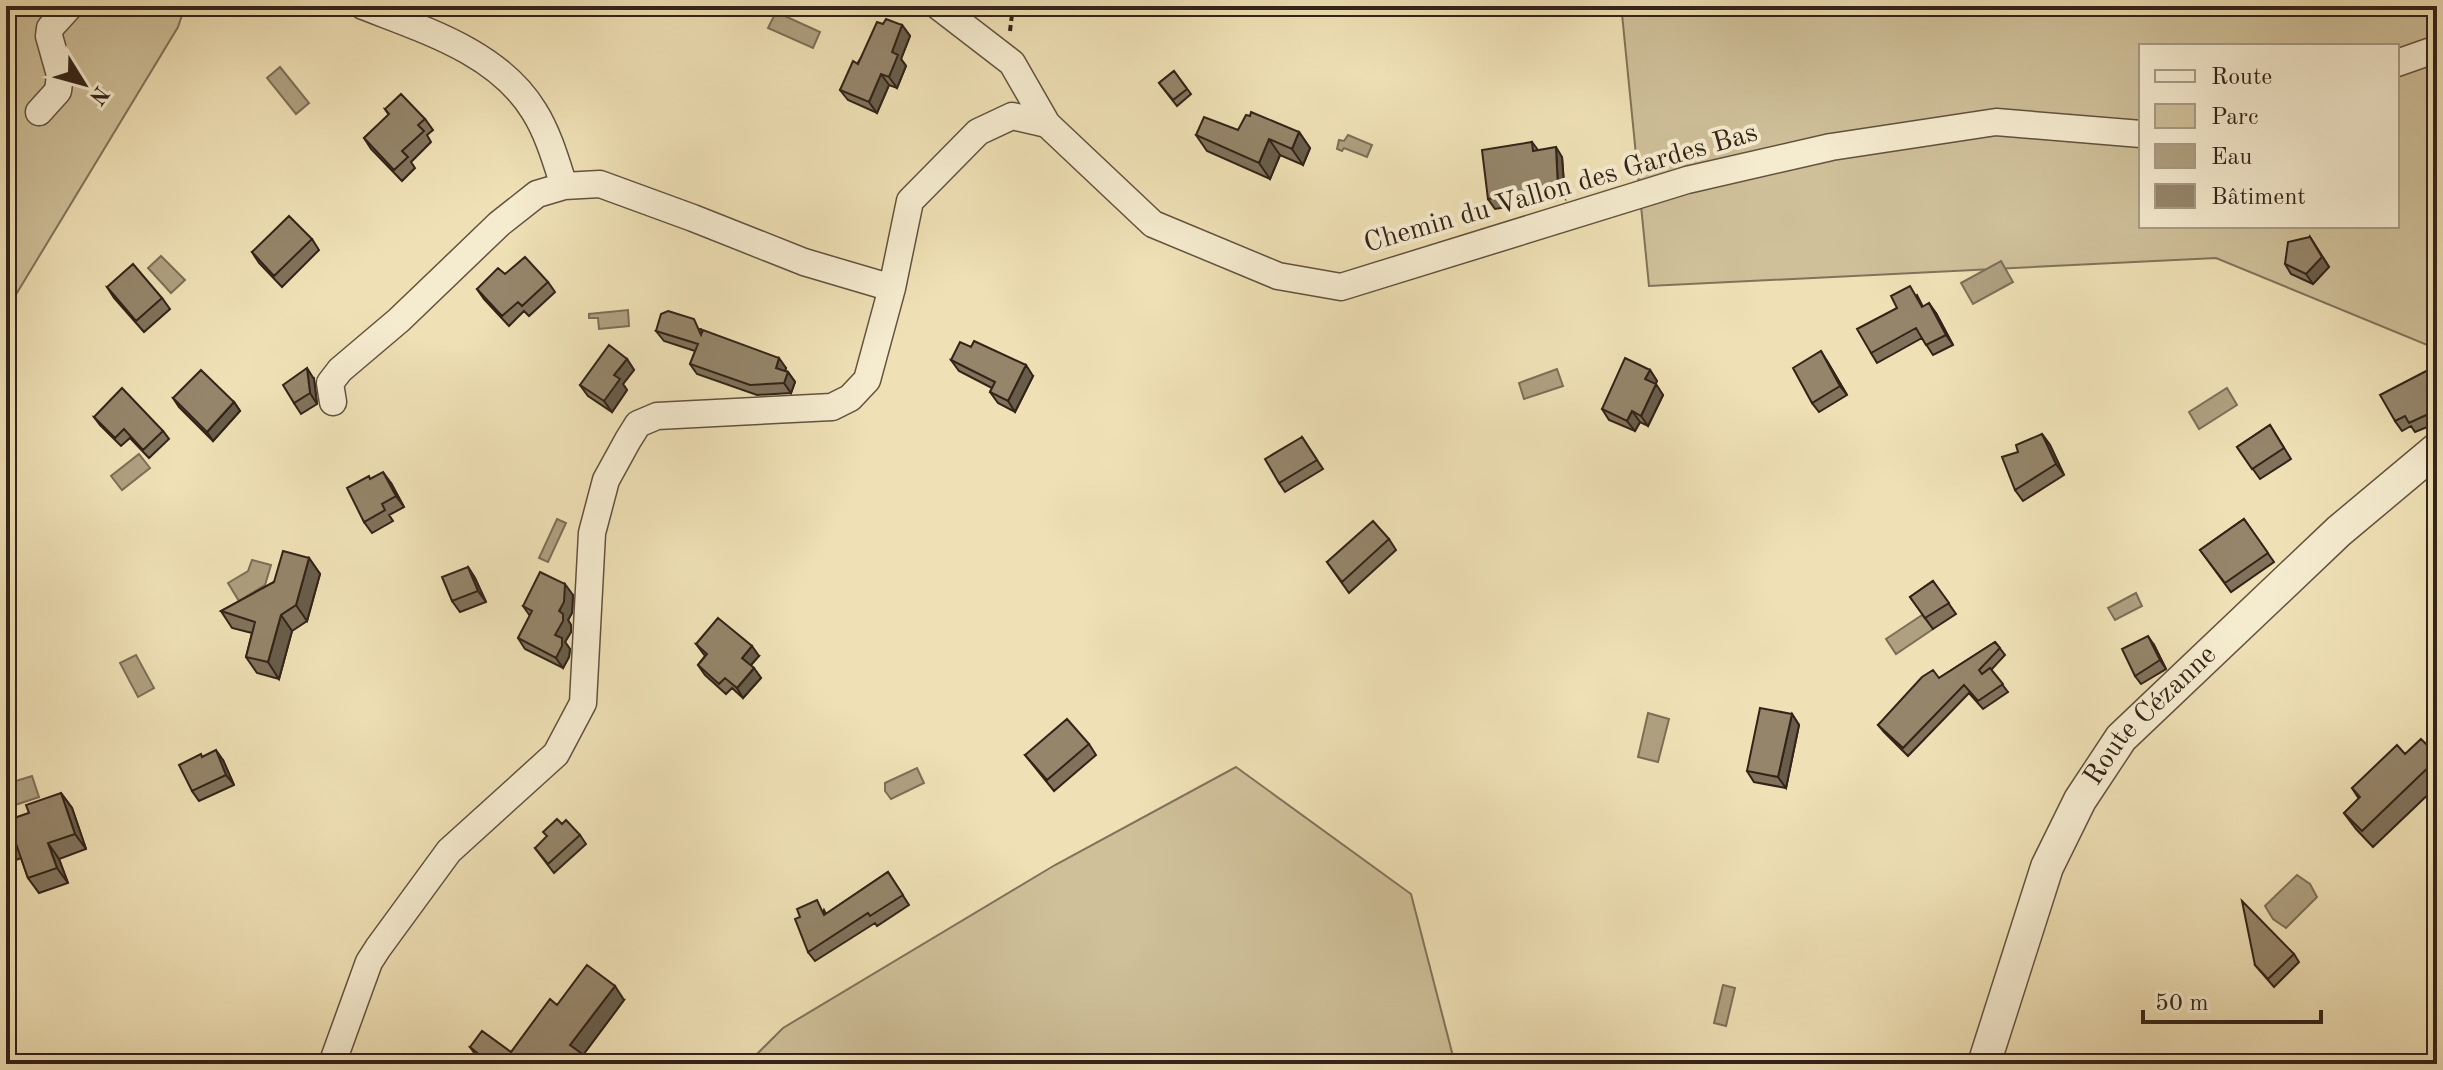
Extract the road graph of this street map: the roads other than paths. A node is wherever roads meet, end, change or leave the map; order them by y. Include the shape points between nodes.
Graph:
1 (70, 6) edge
2 (363, 6) edge
3 (938, 6) edge
4 (2437, 49) edge
5 (2399, 62) edge
6 (39, 112) dead end
7 (1047, 124) junction
8 (2139, 134) edge
9 (564, 186) junction
10 (892, 288) junction
11 (333, 402) dead end
12 (2437, 449) edge
13 (332, 1064) edge
14 (1984, 1064) edge

1 - 6 street via 50,28 58,91
2 - 9 street via 458,45 499,71 535,112
3 - 7 street, Chemin du Vallon des Gardes Bas via 1012,63
4 - 5 street
7 - 8 street, Chemin du Vallon des Gardes Bas via 1153,224 1278,276 1341,287 1687,180 1831,147 1996,122
7 - 10 street via 1012,116 978,132 910,201
9 - 10 street via 600,184 804,262
9 - 11 street via 537,194 499,224 340,370 330,383
10 - 13 street via 867,380 850,398 832,407 657,416 638,424 606,480 592,533 583,703 556,754 449,851 378,948
12 - 14 street, Route Cézanne via 2339,531 2121,738 2080,800 2047,867

